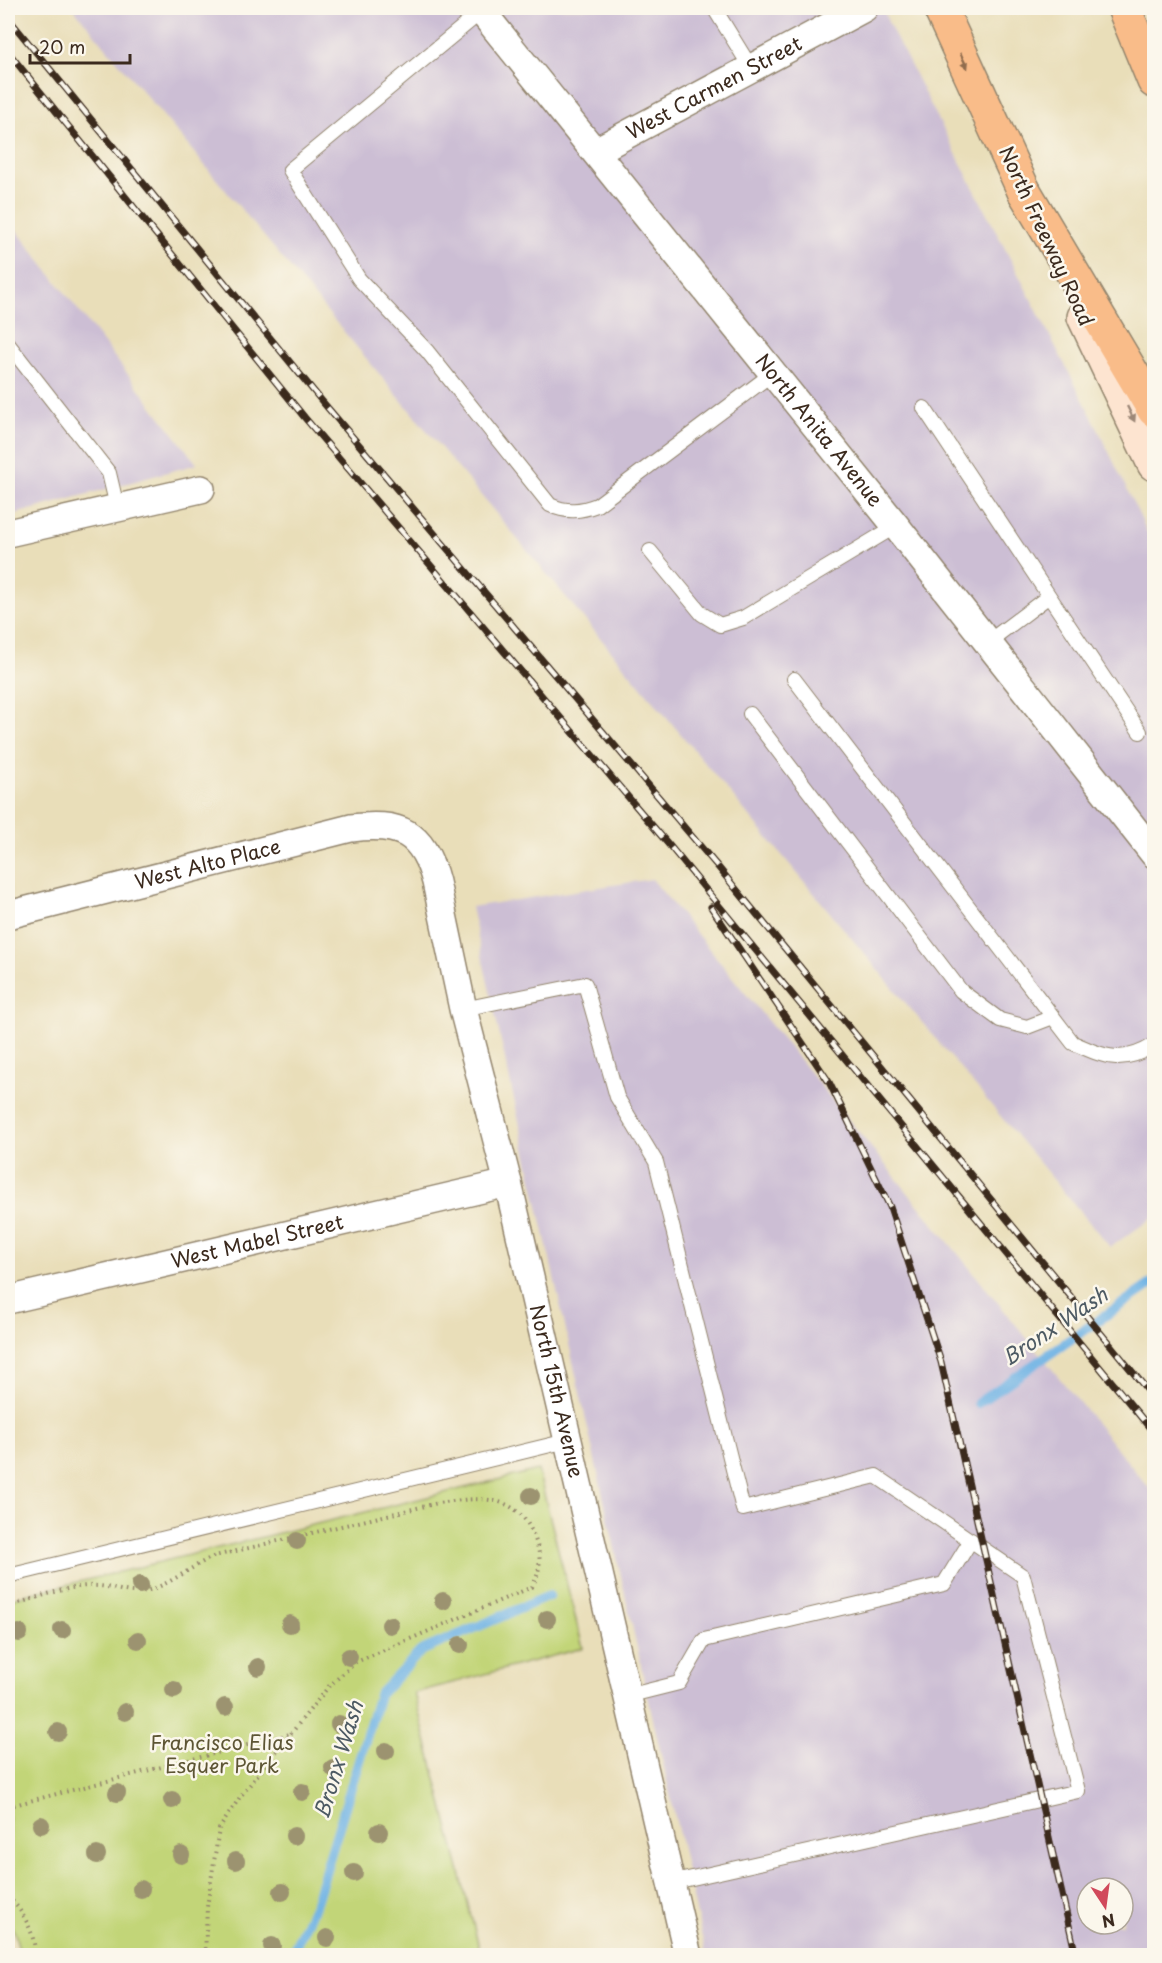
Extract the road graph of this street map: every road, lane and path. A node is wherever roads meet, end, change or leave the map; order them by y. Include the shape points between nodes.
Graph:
1 (714, 8) edge
2 (864, 8) edge
3 (940, 8) edge
4 (1124, 8) edge
5 (481, 9) edge
6 (751, 68) junction
7 (1155, 81) edge
8 (596, 152) junction
9 (1024, 191) junction
10 (8, 344) edge
11 (773, 373) junction
12 (924, 408) dead end
13 (1155, 410) edge
14 (1155, 464) edge
15 (201, 489) dead end
16 (117, 507) junction
17 (896, 526) junction
18 (8, 533) edge
19 (650, 551) dead end
20 (1049, 596) junction
21 (988, 642) junction
22 (794, 679) dead end
23 (750, 714) dead end
24 (1140, 732) dead end
25 (408, 833) joint
26 (1155, 854) edge
27 (8, 915) edge
28 (463, 1009) junction
29 (1053, 1017) junction
30 (1155, 1045) edge
31 (508, 1183) junction
32 (8, 1300) edge
33 (567, 1441) junction
34 (971, 1540) junction
35 (8, 1576) edge
36 (8, 1606) edge
37 (627, 1696) junction
38 (290, 1734) junction
39 (8, 1804) edge
40 (670, 1883) junction
41 (8, 1897) edge
42 (35, 1956) edge
43 (205, 1956) edge
44 (687, 1956) edge

1 - 6 lane
2 - 6 street, West Carmen Street
3 -> 9 main road, North Freeway Road
4 - 7 main road
5 - 8 street, North Anita Avenue
5 - 11 lane via 290,170 359,279 427,351 550,505 560,510 583,510 597,505
6 - 8 street, West Carmen Street
8 - 11 street, North Anita Avenue
9 - 13 main road
9 -> 14 main road, North Freeway Road
10 - 16 lane via 109,473
11 - 17 street, North Anita Avenue
12 - 20 lane
15 - 16 street
16 - 18 street
17 - 19 lane via 743,618 720,625 702,614
17 - 21 street, North Anita Avenue
20 - 21 lane
20 - 24 lane
21 - 26 street, North Anita Avenue
22 - 29 lane
23 - 29 lane via 961,991 1000,1020 1027,1027
25 - 27 street, West Alto Place via 390,826 351,828
25 - 28 street, North 15th Avenue via 432,864
28 - 31 street, North 15th Avenue
28 - 34 lane via 585,984 617,1097 656,1162 743,1509 876,1476
29 - 30 lane via 1073,1043 1107,1058 1141,1053
31 - 32 street, West Mabel Street
31 - 33 street, North 15th Avenue
33 - 35 lane
33 - 37 street, North 15th Avenue
34 - 37 lane via 944,1584 704,1640 679,1683
34 - 40 lane via 1023,1576 1078,1791
36 - 38 path via 99,1586 141,1592 154,1589 215,1556 438,1503 471,1498 493,1500 520,1511 531,1527 540,1555 540,1571 532,1587 356,1662 329,1686
37 - 40 street, North 15th Avenue
38 - 39 path
38 - 43 path via 219,1829 207,1907
40 - 44 street, North 15th Avenue
41 - 42 path via 23,1914

